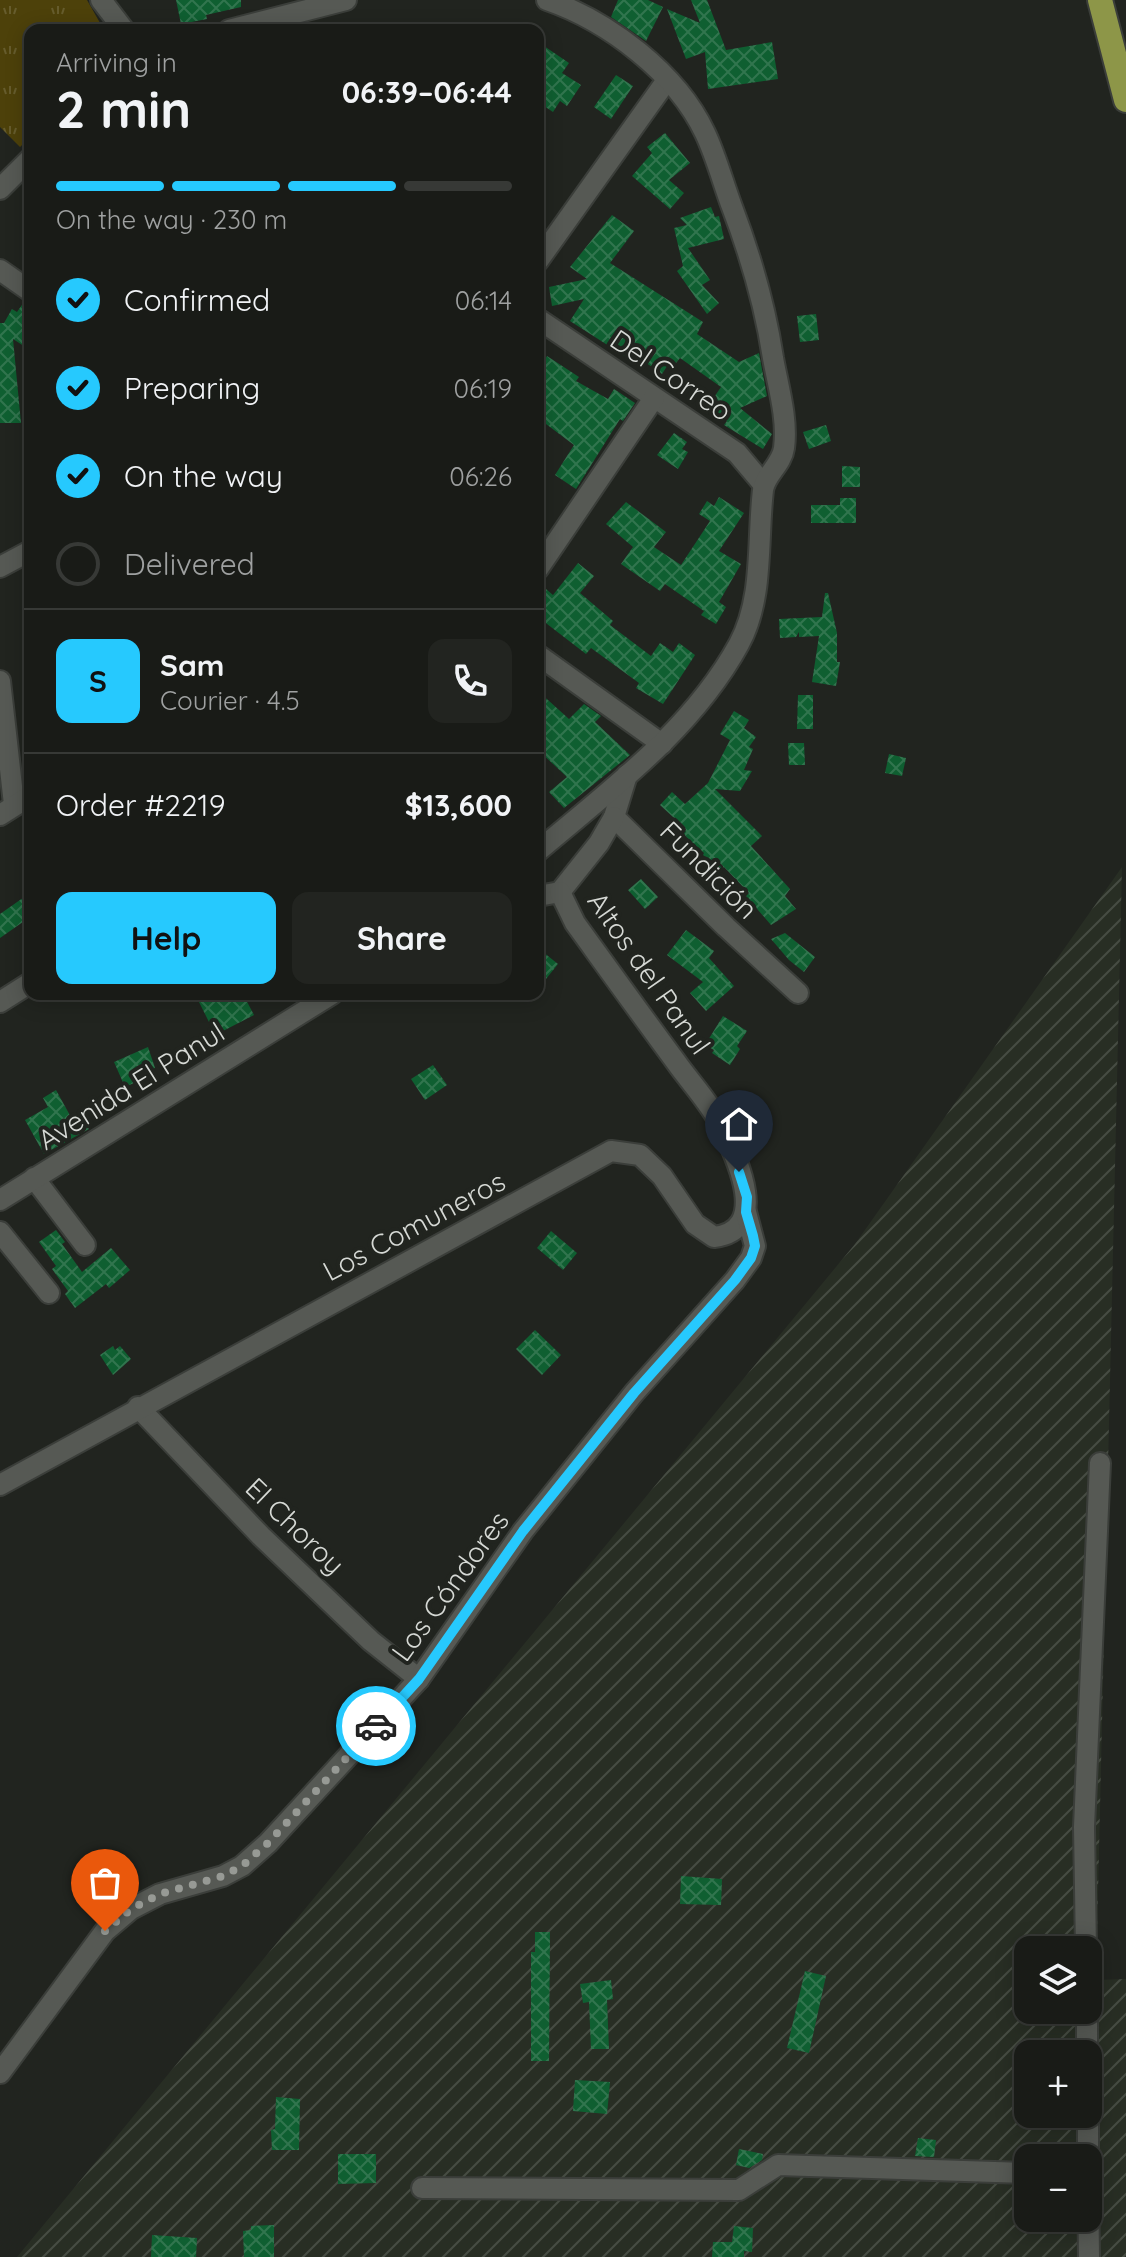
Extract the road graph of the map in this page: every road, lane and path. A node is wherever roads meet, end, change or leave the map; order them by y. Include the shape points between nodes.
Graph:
1 (101, 0) edge
2 (346, 0) edge
3 (547, 0) edge
4 (1100, 0) edge
5 (119, 24) edge
6 (252, 24) edge
7 (1121, 56) edge
8 (667, 80) junction
9 (1126, 100) edge
10 (24, 165) edge
11 (0, 189) edge
12 (544, 253) edge
13 (0, 270) edge
14 (24, 287) edge
15 (544, 323) edge
16 (654, 398) junction
17 (764, 485) junction
18 (24, 554) edge
19 (544, 560) edge
20 (0, 567) edge
21 (544, 659) edge
22 (0, 681) edge
23 (662, 744) junction
24 (627, 775) junction
25 (9, 808) edge
26 (614, 817) junction
27 (544, 846) edge
28 (560, 892) junction
29 (544, 895) edge
30 (24, 987) edge
31 (798, 993) dead end
32 (322, 1000) edge
33 (0, 1002) edge
34 (34, 1178) junction
35 (0, 1200) edge
36 (746, 1212) junction
37 (0, 1232) edge
38 (85, 1245) dead end
39 (49, 1293) dead end
40 (138, 1407) junction
41 (1100, 1463) dead end
42 (0, 1485) edge
43 (419, 1679) junction
44 (1086, 1936) edge
45 (0, 2073) edge
46 (1014, 2173) edge
47 (422, 2188) dead end
48 (1089, 2232) edge
49 (1089, 2257) edge

1 - 5 street
2 - 6 street
3 - 8 street via 626,42
4 - 7 highway
7 - 9 highway
8 - 12 street
8 - 17 street via 705,132 766,309 784,449
10 - 11 street
13 - 14 street
15 - 16 street, Del Correo
16 - 17 street, Del Correo via 737,453
16 - 19 street
17 - 23 street via 749,621 724,667
18 - 20 street
21 - 23 street
22 - 25 street
23 - 24 street
24 - 26 street
24 - 27 street
26 - 28 street, Altos del Panul
26 - 31 street, Fundición
28 - 29 street, Altos del Panul
28 - 36 street, Altos del Panul via 575,923 721,1124 747,1197
30 - 33 street
32 - 34 street, Avenida El Panul
34 - 35 street, Avenida El Panul
34 - 38 street
36 - 40 street, Los Comuneros via 729,1235 714,1237 695,1224 662,1176 640,1155 611,1151
36 - 43 street, Los Cóndores via 755,1246 751,1258 523,1531
37 - 39 street
40 - 42 street, Los Comuneros
40 - 43 street, El Choroy via 261,1536 371,1641
41 - 44 street via 1084,1827
43 - 45 street, Los Cóndores via 242,1866 160,1894 105,1931
46 - 47 street via 778,2165 739,2190
48 - 49 street

